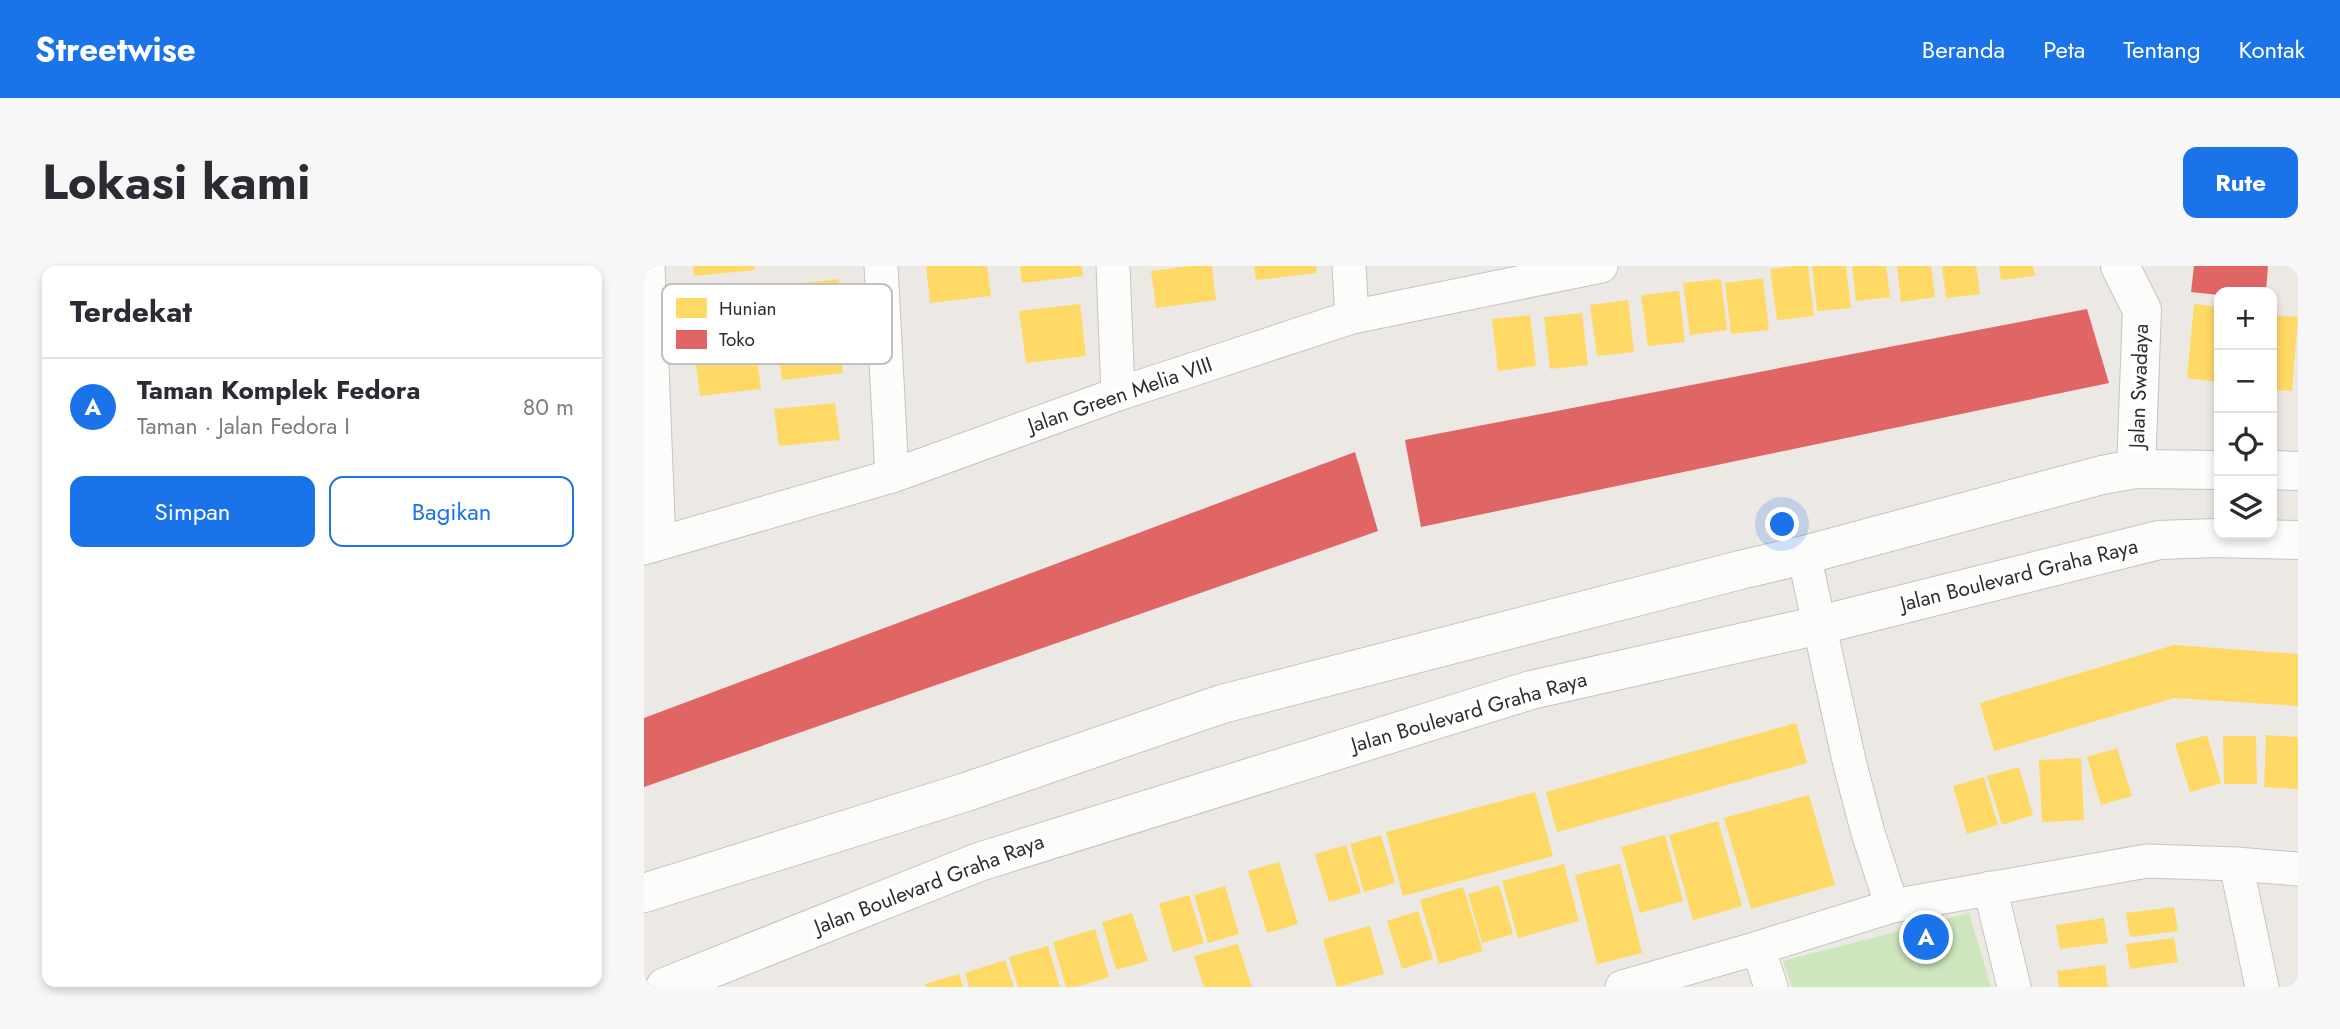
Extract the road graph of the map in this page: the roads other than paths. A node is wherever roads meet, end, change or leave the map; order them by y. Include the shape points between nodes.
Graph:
1 (648, 266) edge
2 (881, 266) edge
3 (1113, 266) edge
4 (1349, 266) edge
5 (1601, 266) edge
6 (2120, 266) edge
7 (882, 284) edge
8 (1352, 317) junction
9 (886, 364) edge
10 (1118, 394) junction
11 (2136, 469) junction
12 (2214, 470) edge
13 (2277, 470) edge
14 (2298, 471) edge
15 (892, 476) junction
16 (2298, 540) edge
17 (651, 546) edge
18 (1804, 555) junction
19 (1820, 625) junction
20 (2236, 864) junction
21 (2298, 869) edge
22 (1990, 888) junction
23 (644, 893) edge
24 (1892, 906) junction
25 (1758, 948) junction
26 (665, 987) edge
27 (1622, 987) edge
28 (1772, 987) edge
29 (2014, 987) edge
30 (2262, 987) edge

1 - 17 street
2 - 7 street
3 - 10 street
4 - 8 street
5 - 8 street, Jalan Green Melia VIII
6 - 11 main road, Jalan Swadaya via 2142,310
8 - 10 street, Jalan Green Melia VIII
9 - 15 street
10 - 15 street, Jalan Green Melia VIII
11 - 12 main road
11 - 18 main road via 2033,492
13 - 14 main road
15 - 17 street, Jalan Green Melia VIII
16 - 19 main road, Jalan Boulevard Graha Raya via 2159,540
18 - 19 street
18 - 23 main road via 1222,704 966,792
19 - 24 street via 1850,765
19 - 26 main road, Jalan Boulevard Graha Raya via 1531,690 1031,844
20 - 21 street
20 - 22 street via 2147,861
20 - 30 street
22 - 24 street
22 - 29 street
24 - 25 street
25 - 27 street
25 - 28 street

